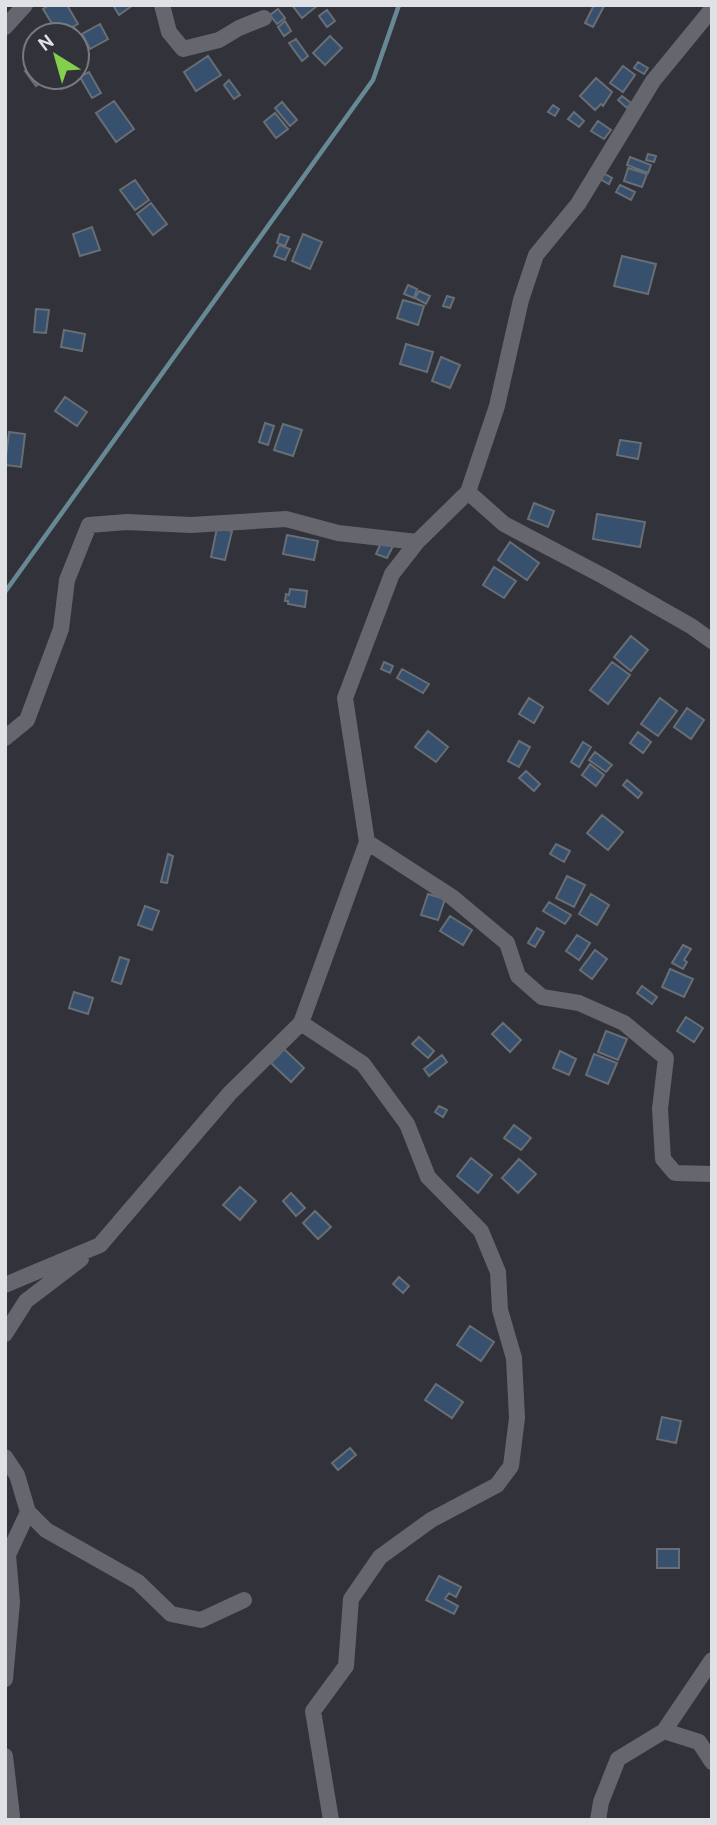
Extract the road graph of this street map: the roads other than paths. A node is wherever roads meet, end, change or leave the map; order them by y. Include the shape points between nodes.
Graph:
1 (25, 5) edge
2 (162, 5) edge
3 (712, 9) edge
4 (264, 18) dead end
5 (5, 27) edge
6 (468, 492) junction
7 (416, 542) junction
8 (712, 640) edge
9 (5, 738) edge
10 (367, 842) junction
11 (301, 1023) junction
12 (712, 1174) edge
13 (100, 1245) junction
14 (5, 1285) edge
15 (5, 1334) edge
16 (5, 1457) edge
17 (28, 1512) junction
18 (244, 1600) dead end
19 (712, 1660) edge
20 (5, 1679) edge
21 (664, 1731) junction
22 (5, 1756) edge
23 (712, 1762) edge
24 (9, 1820) edge
25 (331, 1820) edge
26 (598, 1820) edge

1 - 5 street
2 - 4 street via 169,32 183,49 219,40
3 - 6 street via 653,81 578,204 536,255 497,406
6 - 7 street
6 - 8 street via 504,524
7 - 9 street via 338,533 286,519 89,525 67,580 61,629 27,720
7 - 10 street via 392,574 345,698
10 - 11 street
10 - 12 street via 452,897 507,943 518,976 542,997 579,1003 624,1023 666,1058 660,1110 663,1159 675,1173
11 - 13 street via 230,1093
11 - 25 street via 363,1064 407,1125 428,1177 481,1231 498,1272 500,1310 513,1358 517,1418 511,1466 497,1485 431,1520 380,1557 351,1599 346,1666 313,1711
13 - 14 street
13 - 15 street via 26,1301
16 - 17 street via 17,1475
17 - 18 street via 46,1530 138,1581 171,1614 201,1620
17 - 20 street via 8,1555 12,1602
19 - 21 street
21 - 23 street via 699,1742
21 - 26 street via 618,1759
22 - 24 street

